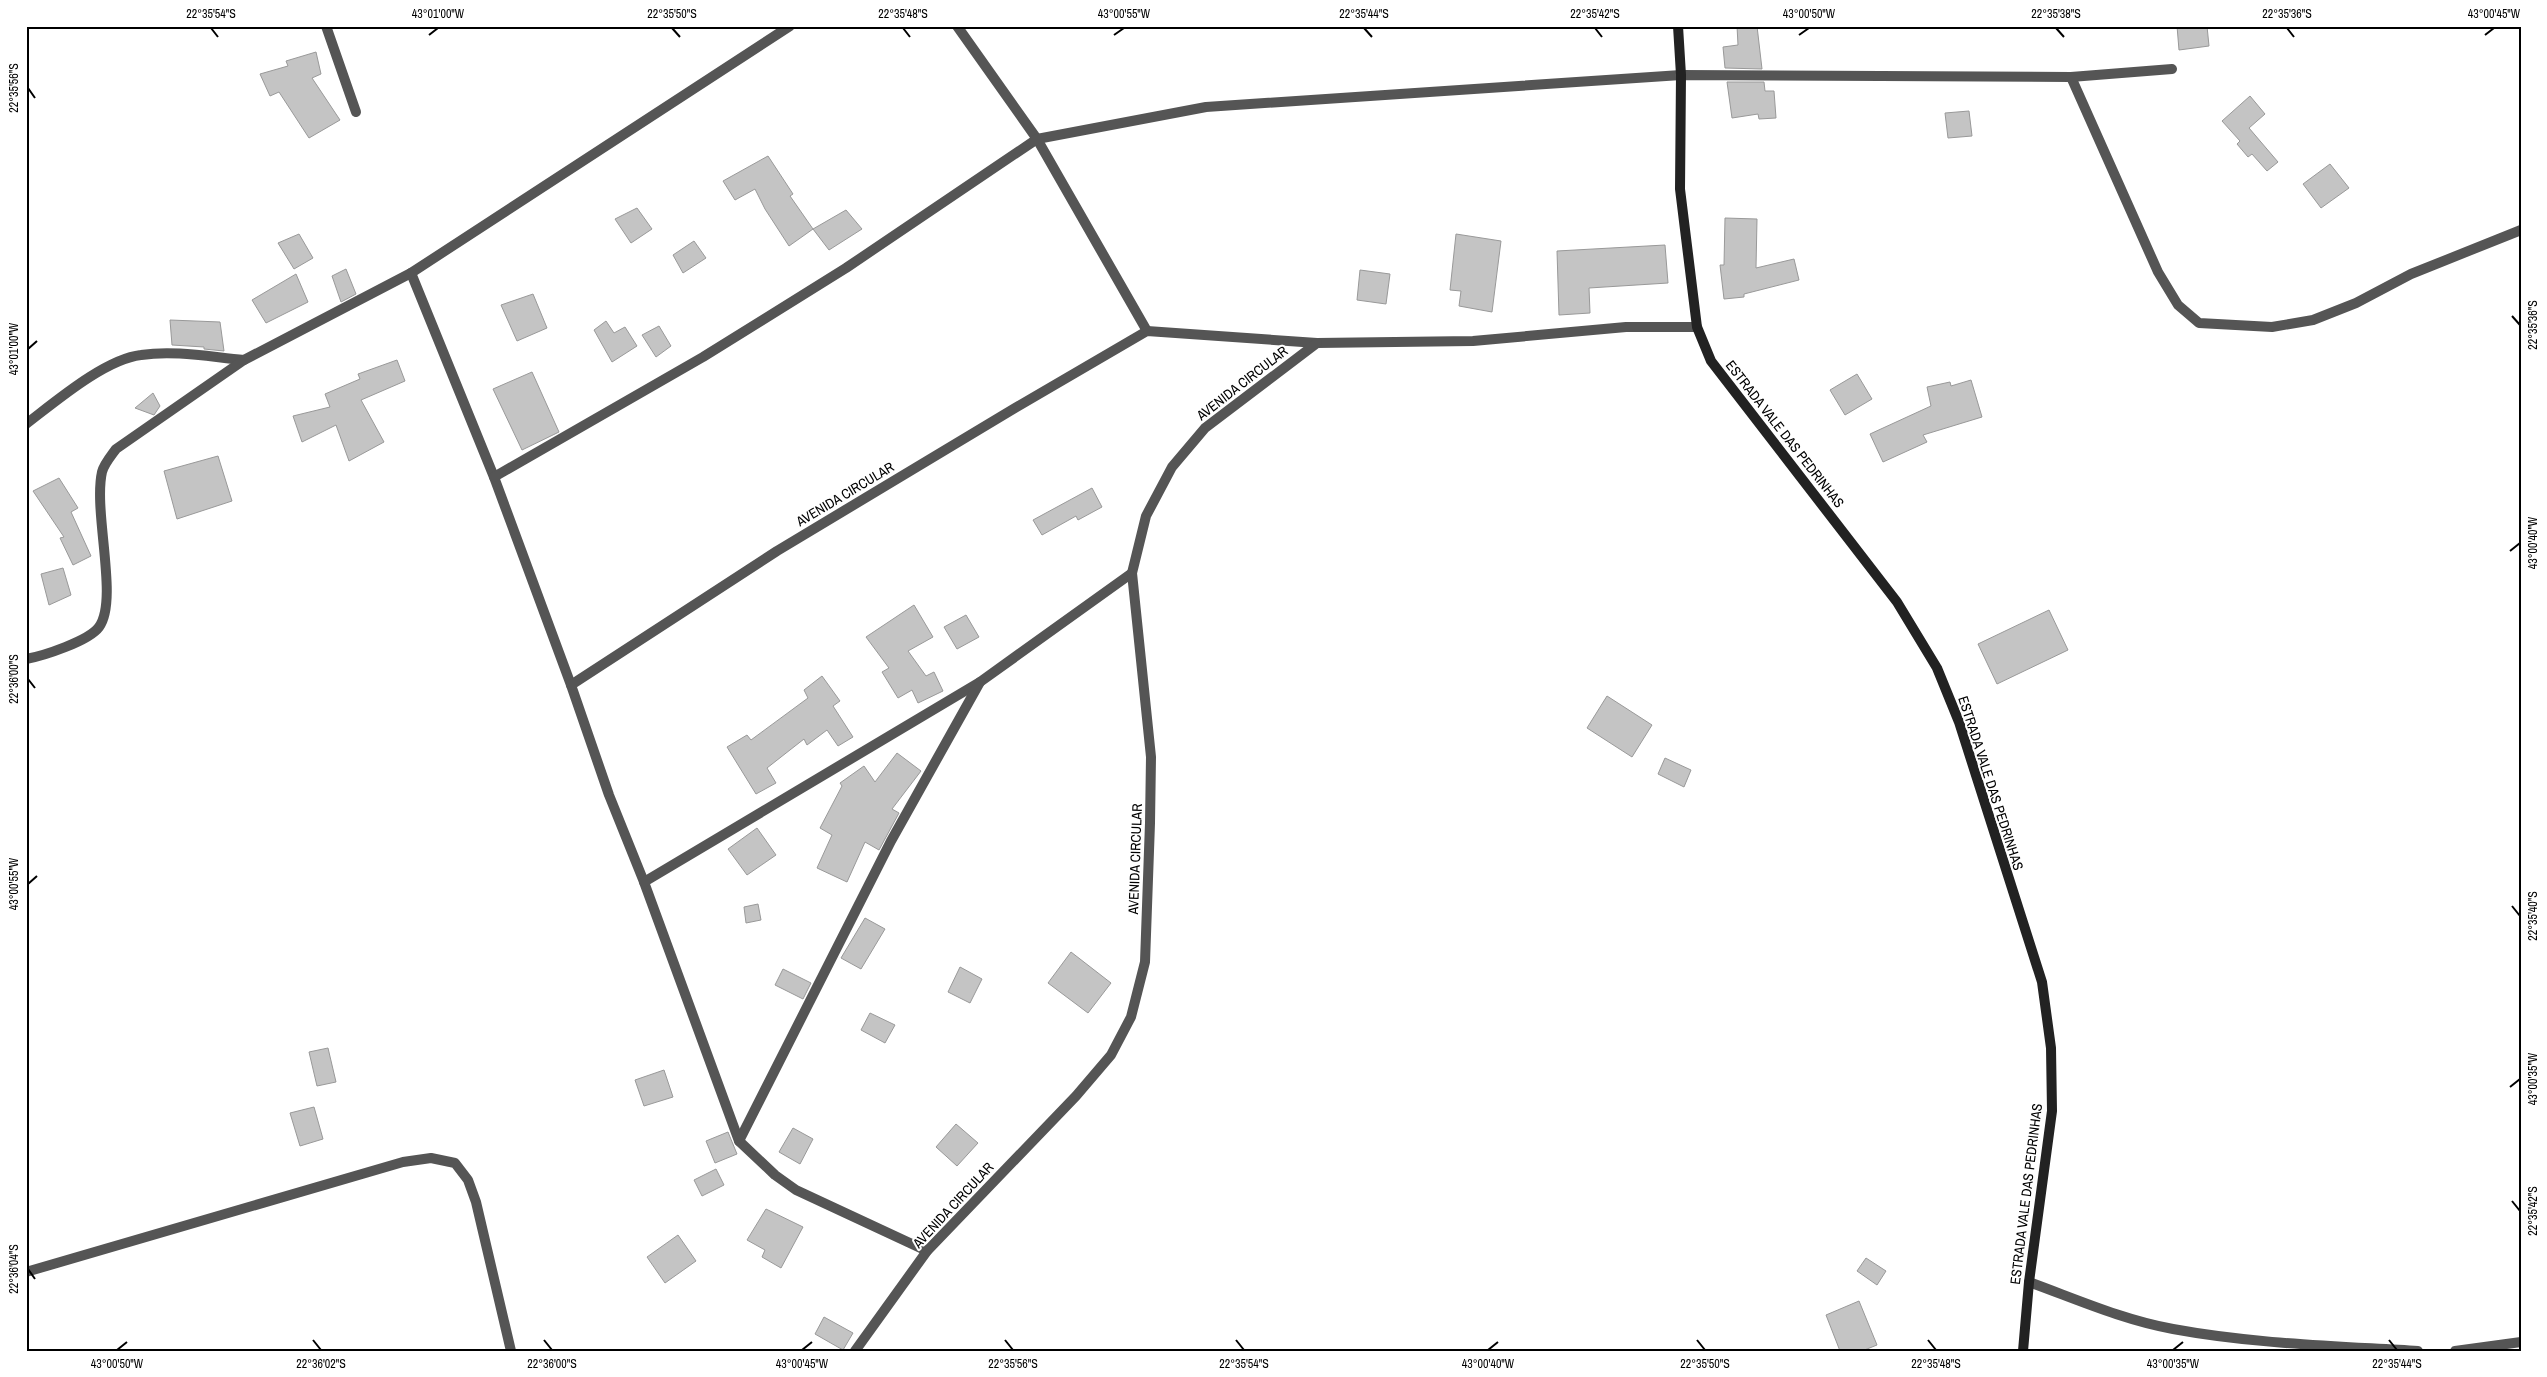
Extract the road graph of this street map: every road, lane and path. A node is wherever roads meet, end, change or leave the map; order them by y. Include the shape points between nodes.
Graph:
1 (326, 26) edge
2 (790, 26) edge
3 (957, 26) edge
4 (1678, 26) edge
5 (2172, 70) dead end
6 (1681, 75) junction
7 (2072, 76) junction
8 (356, 112) dead end
9 (1037, 139) junction
10 (2521, 230) edge
11 (411, 274) junction
12 (1697, 327) junction
13 (1148, 331) junction
14 (1317, 343) junction
15 (244, 360) junction
16 (26, 424) edge
17 (494, 478) junction
18 (1132, 573) junction
19 (26, 660) edge
20 (980, 682) junction
21 (571, 685) junction
22 (644, 882) junction
23 (739, 1141) junction
24 (927, 1251) junction
25 (26, 1272) edge
26 (2029, 1282) junction
27 (2521, 1342) edge
28 (511, 1351) edge
29 (855, 1351) edge
30 (2023, 1351) edge
31 (2418, 1351) edge
32 (2455, 1351) edge

1 - 8 street
2 - 11 street
3 - 9 street
4 - 6 main road, ESTRADA VALE DAS PEDRINHAS
5 - 7 street
6 - 7 street
6 - 9 street via 1206,106
6 - 12 main road, ESTRADA VALE DAS PEDRINHAS via 1680,189
7 - 10 street via 2158,272 2178,304 2199,323 2272,327 2313,320 2356,303 2411,274
9 - 13 street
9 - 17 street via 804,294
11 - 15 street
11 - 17 street
12 - 14 street, AVENIDA CIRCULAR via 1626,327 1473,341
12 - 26 main road, ESTRADA VALE DAS PEDRINHAS via 1711,361 1897,602 1937,668 1959,722 2042,982 2051,1048 2052,1111
13 - 14 street, AVENIDA CIRCULAR
13 - 21 street, AVENIDA CIRCULAR via 777,551
14 - 18 street, AVENIDA CIRCULAR via 1205,428 1172,467 1146,516
15 - 16 street via 170,353 139,355 116,363 88,379
15 - 19 street via 116,449 102,471 99,514 107,592 106,615 98,629 53,653
17 - 21 street
18 - 20 street
18 - 24 street, AVENIDA CIRCULAR via 1151,757 1145,962 1131,1017 1111,1055 1076,1096
20 - 22 street
20 - 23 street via 891,841
21 - 22 street via 609,795
22 - 23 street
23 - 24 street via 796,1190
24 - 29 street, AVENIDA CIRCULAR
25 - 28 street via 404,1162 431,1158 455,1163 468,1180
26 - 30 main road, ESTRADA VALE DAS PEDRINHAS
26 - 31 street via 2121,1316 2172,1329 2270,1342
27 - 32 street

